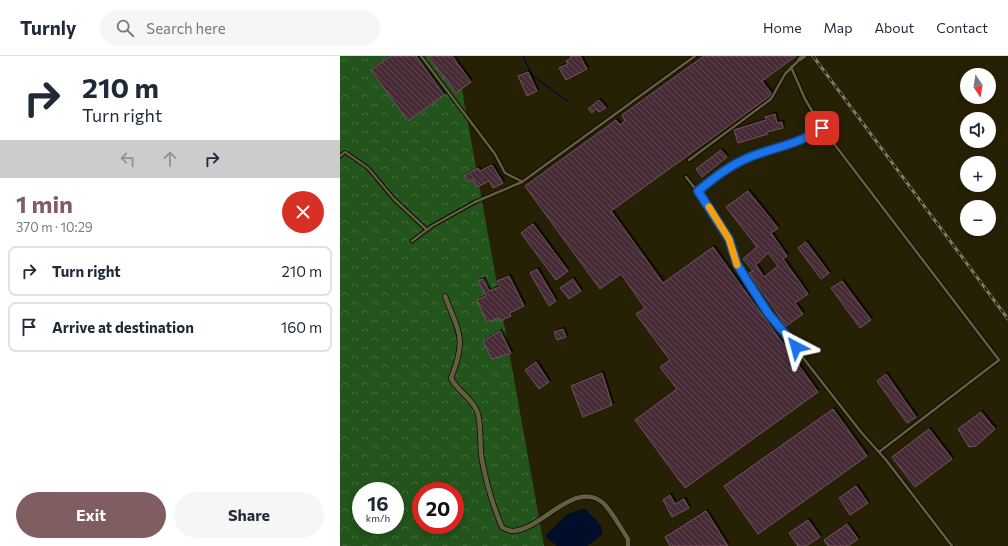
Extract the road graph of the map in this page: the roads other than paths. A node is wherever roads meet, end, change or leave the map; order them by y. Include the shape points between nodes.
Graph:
1 (421, 56) edge
2 (694, 56) edge
3 (802, 57) edge
4 (791, 67) junction
5 (822, 128) junction
6 (340, 156) edge
7 (689, 160) dead end
8 (686, 177) dead end
9 (522, 182) junction
10 (698, 191) junction
11 (427, 230) junction
12 (412, 241) dead end
13 (445, 296) dead end
14 (879, 452) junction
15 (628, 546) edge
16 (952, 546) edge

1 - 9 lane via 495,154 506,173
2 - 9 lane
3 - 4 lane
4 - 5 lane via 805,99
4 - 7 lane via 771,99
5 - 10 lane via 793,144 738,162
5 - 14 lane via 999,360
6 - 11 lane via 345,152 368,168 394,199
8 - 10 lane
9 - 11 lane via 475,202
10 - 14 lane via 729,239 737,264 768,313
11 - 12 lane
13 - 15 street via 461,338 451,378 455,387 464,392 478,411 482,460 494,508 502,527 513,531 547,516 574,498 593,497 602,502 628,540
14 - 16 lane

